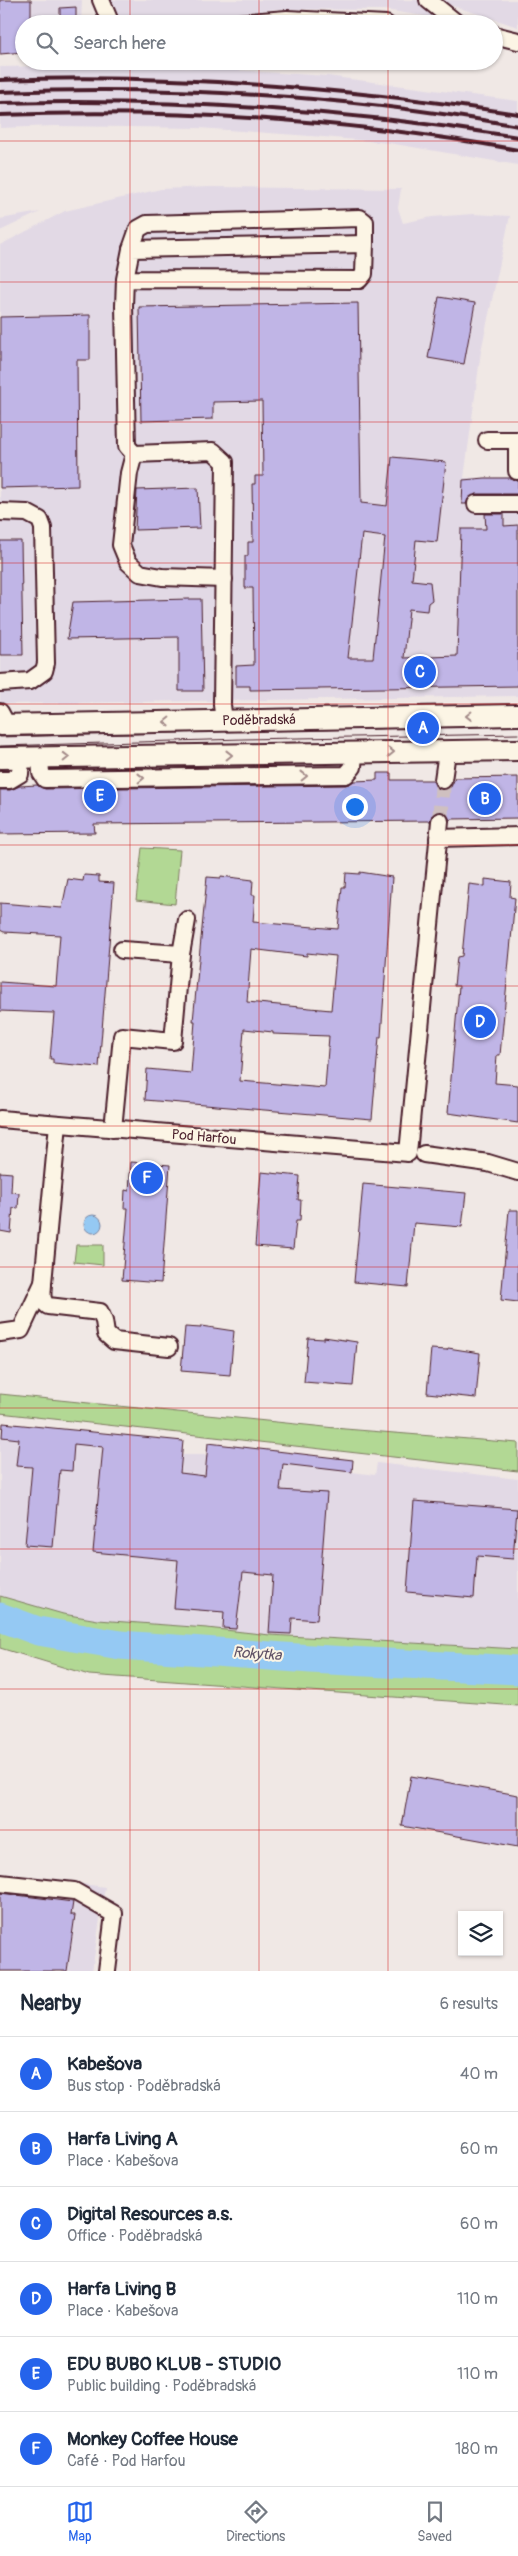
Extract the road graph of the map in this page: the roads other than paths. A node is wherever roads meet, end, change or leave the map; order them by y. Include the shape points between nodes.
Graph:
1 (101, 0) edge
2 (428, 0) edge
3 (108, 15) edge
4 (447, 15) edge
5 (503, 37) edge
6 (518, 41) edge
7 (365, 244) junction
8 (131, 249) junction
9 (125, 279) junction
10 (487, 440) dead end
11 (517, 440) edge
12 (134, 454) junction
13 (517, 471) edge
14 (476, 504) dead end
15 (518, 504) edge
16 (0, 512) edge
17 (224, 579) junction
18 (0, 683) edge
19 (518, 714) edge
20 (2, 721) edge
21 (224, 721) junction
22 (518, 750) edge
23 (447, 752) junction
24 (0, 758) edge
25 (30, 758) junction
26 (0, 780) edge
27 (443, 780) tunnel mouth
28 (440, 821) tunnel mouth
29 (518, 836) edge
30 (438, 838) junction
31 (187, 920) dead end
32 (122, 950) dead end
33 (181, 954) junction
34 (0, 1119) edge
35 (58, 1124) junction
36 (113, 1129) junction
37 (416, 1154) junction
38 (518, 1172) edge
39 (44, 1283) junction
40 (0, 1333) edge
41 (169, 1347) dead end
42 (0, 1883) edge
43 (107, 1971) edge

1 - 3 street
2 - 4 street
5 - 6 street
7 - 8 street
7 - 8 street via 365,222 360,218 146,224 138,229
7 - 9 street via 364,274 359,280
8 - 9 street
9 - 12 street via 127,446
10 - 11 street
11 - 13 street
12 - 17 street via 121,544 128,562 140,572 162,577
12 - 17 street via 213,451 225,462
14 - 15 street
16 - 18 street via 27,513 40,520 43,528 46,662 44,671 30,681
17 - 21 street
19 -> 21 main road, Poděbradská
21 -> 20 main road, Poděbradská
22 - 23 main road
25 -> 23 main road
23 - 27 street
24 - 25 main road
25 - 26 street via 20,774 10,780
28 - 30 street
29 - 30 street
30 - 37 street
31 - 33 street
32 - 33 street
33 - 36 street via 173,1041 122,1036
34 - 35 street, Pod Harfou
35 - 36 street, Pod Harfou
35 - 39 street
36 - 37 street, Pod Harfou
37 - 38 street, Pod Harfou via 488,1163
39 - 40 street via 21,1330
39 - 41 street via 44,1303 100,1312 106,1334 114,1341
42 - 43 street via 74,1891 114,1914

